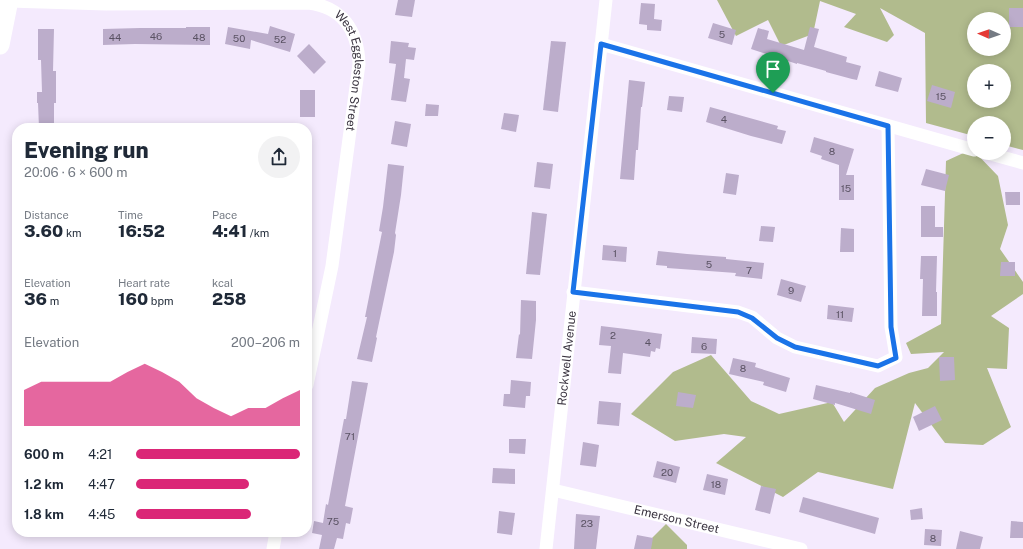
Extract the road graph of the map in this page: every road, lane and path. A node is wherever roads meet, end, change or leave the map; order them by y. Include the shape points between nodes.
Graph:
1 (9, 0) edge
2 (606, 0) edge
3 (601, 44) junction
4 (0, 45) edge
5 (888, 126) junction
6 (967, 148) edge
7 (1011, 160) edge
8 (1023, 163) edge
9 (573, 292) junction
10 (312, 361) edge
11 (553, 490) junction
12 (275, 537) edge
13 (273, 549) edge
14 (546, 549) edge
15 (801, 549) edge

1 - 4 street
1 - 10 street, West Eggleston Street via 106,4 308,2 331,9 349,26 357,43 359,64 332,266
2 - 3 street, Rockwell Avenue
3 - 5 street
3 - 9 street, Rockwell Avenue
5 - 6 street
5 - 9 street via 891,327 896,358 878,366 795,347 777,338 752,318 738,312
7 - 8 street
9 - 11 street, Rockwell Avenue
11 - 14 street, Rockwell Avenue
11 - 15 street, Emerson Street
12 - 13 street

